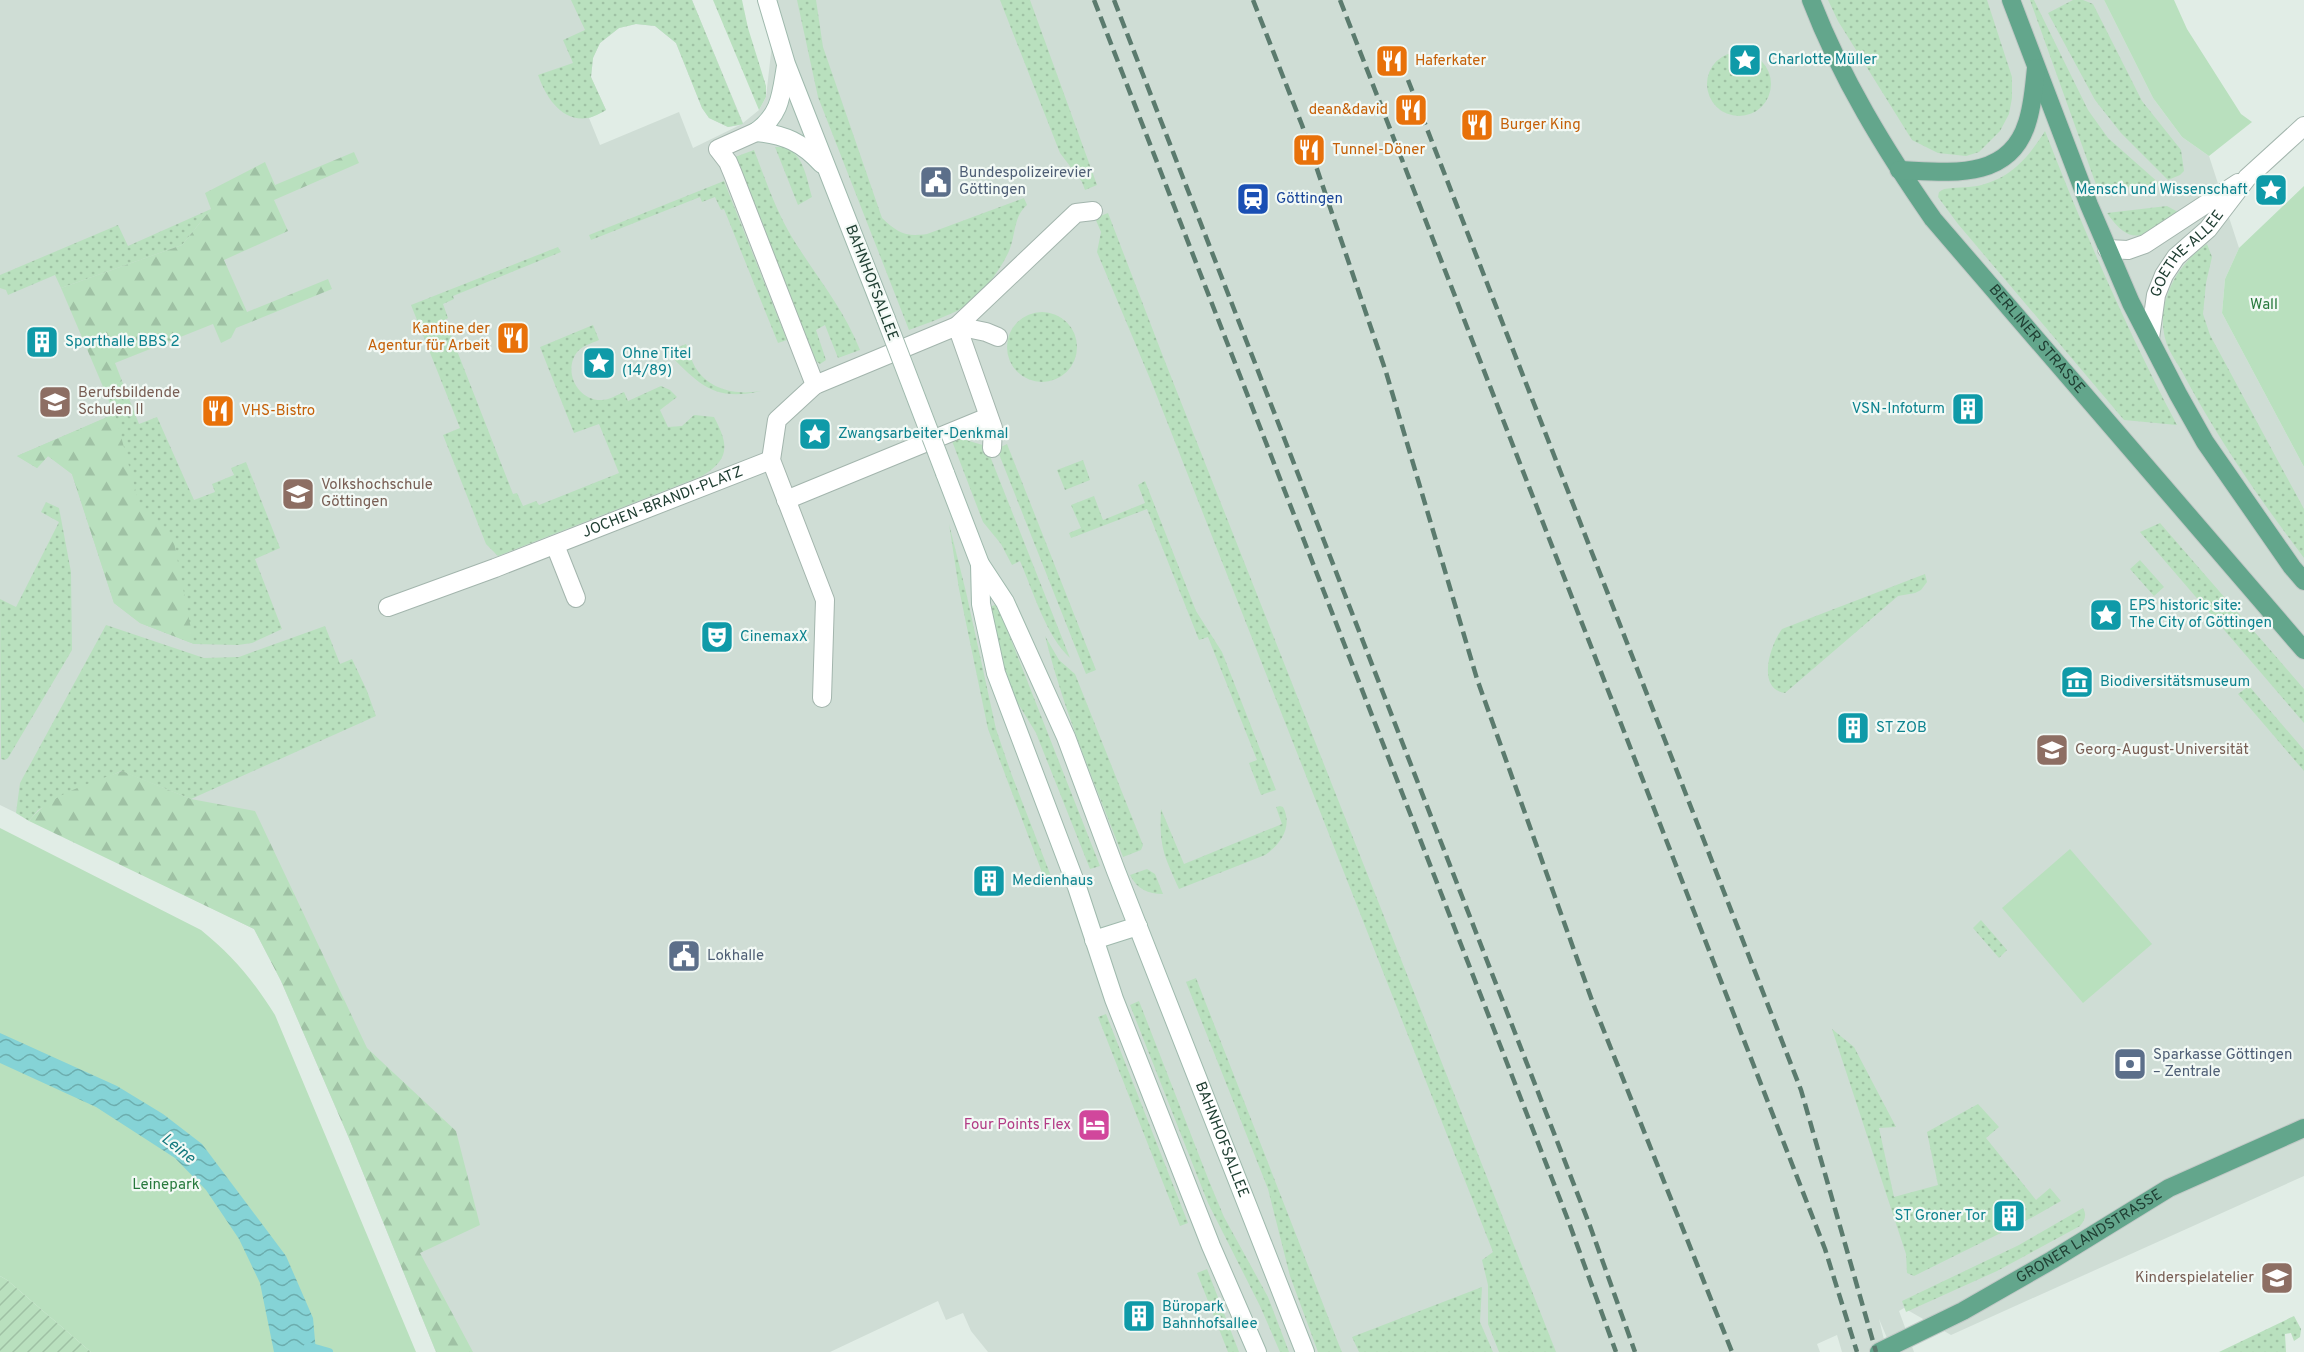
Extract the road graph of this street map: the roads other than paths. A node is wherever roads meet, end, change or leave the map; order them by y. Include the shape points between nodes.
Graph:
1 (767, 0) edge
2 (1811, 0) edge
3 (2011, 0) edge
4 (2037, 63) junction
5 (786, 64) junction
6 (2304, 126) edge
7 (756, 132) junction
8 (827, 170) junction
9 (1899, 170) junction
10 (2247, 178) junction
11 (1093, 211) dead end
12 (2107, 249) junction
13 (957, 326) junction
14 (998, 337) dead end
15 (2150, 338) junction
16 (815, 385) junction
17 (988, 417) junction
18 (992, 448) dead end
19 (771, 460) junction
20 (786, 500) junction
21 (555, 545) junction
22 (980, 564) junction
23 (2304, 581) edge
24 (576, 598) dead end
25 (388, 606) dead end
26 (2304, 650) edge
27 (822, 698) dead end
28 (1138, 926) junction
29 (1094, 940) junction
30 (2304, 1128) edge
31 (1257, 1352) edge
32 (1305, 1352) edge
33 (1879, 1352) edge

1 - 5 main road, BAHNHOFSALLEE
2 - 9 main road, BERLINER STRASSE via 1828,42
3 - 4 main road
4 - 9 main road via 2027,125 2011,152 1966,172
4 - 12 main road
5 - 7 main road via 777,110 768,124
5 - 8 main road, BAHNHOFSALLEE
6 - 10 main road, GOETHE-ALLEE
7 - 8 main road via 794,140
7 - 16 main road via 718,149 733,174
8 - 22 main road, BAHNHOFSALLEE, bridge
9 - 26 main road, BERLINER STRASSE via 1933,219
10 - 12 main road, GOETHE-ALLEE via 2145,244 2128,250
10 - 15 main road, GOETHE-ALLEE via 2208,229 2176,257 2164,275 2156,295
11 - 13 main road via 1076,213
12 - 15 main road
13 - 14 main road
13 - 16 main road
13 - 17 main road
15 - 23 main road via 2205,442
16 - 19 main road via 777,420
17 - 18 main road via 993,428
17 - 20 main road
19 - 20 main road
19 - 21 main road, JOCHEN-BRANDI-PLATZ
20 - 27 main road via 825,600
21 - 24 main road
21 - 25 main road, JOCHEN-BRANDI-PLATZ
22 - 28 main road, BAHNHOFSALLEE via 1005,602 1065,737
22 - 29 main road, BAHNHOFSALLEE via 981,604 996,673
28 - 29 main road
28 - 32 main road, BAHNHOFSALLEE
29 - 31 main road, BAHNHOFSALLEE via 1211,1246
30 - 33 main road, GRONER LANDSTRASSE via 2169,1188 1963,1311

